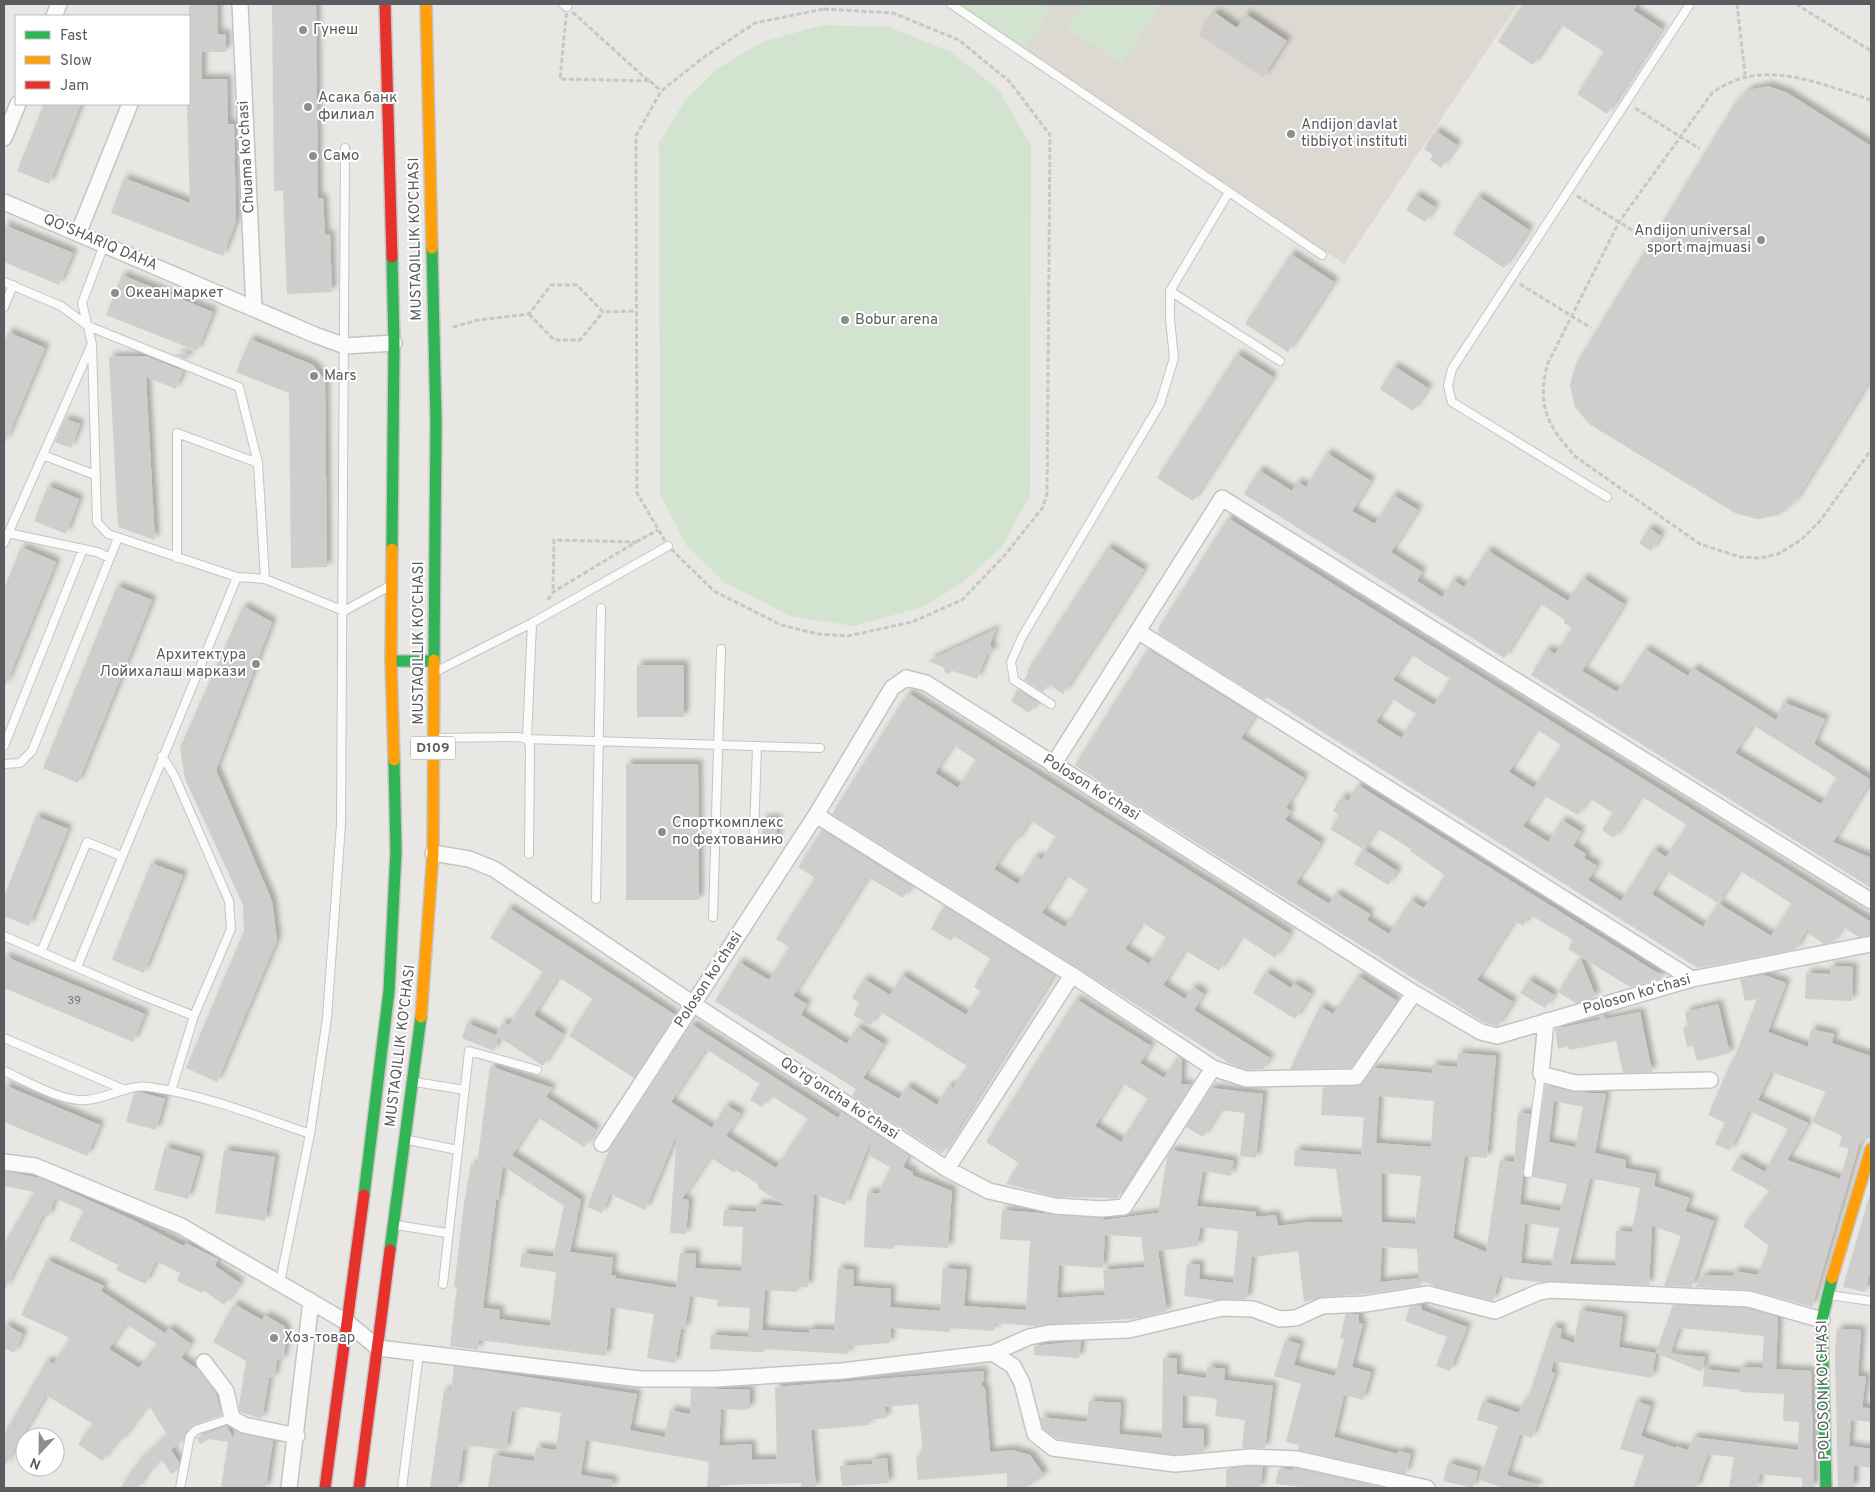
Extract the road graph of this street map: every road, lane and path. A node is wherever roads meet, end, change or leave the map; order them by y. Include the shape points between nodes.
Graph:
1 (240, 4) edge
2 (385, 4) edge
3 (426, 4) edge
4 (951, 4) edge
5 (1690, 4) edge
6 (1737, 4) edge
7 (1796, 4) edge
8 (565, 6) edge
9 (1871, 51) edge
10 (1745, 75) junction
11 (650, 81) junction
12 (662, 91) junction
13 (1871, 100) edge
14 (1626, 102) junction
15 (18, 105) edge
16 (130, 105) edge
17 (1680, 136) junction
18 (4, 138) edge
19 (345, 148) dead end
20 (1700, 149) dead end
21 (1568, 191) junction
22 (1229, 192) junction
23 (4, 202) edge
24 (1619, 222) junction
25 (78, 234) junction
26 (1643, 237) dead end
27 (104, 245) junction
28 (1322, 255) dead end
29 (1511, 278) junction
30 (4, 282) edge
31 (13, 285) junction
32 (1170, 291) junction
33 (4, 307) edge
34 (254, 309) junction
35 (636, 311) junction
36 (603, 312) junction
37 (529, 314) junction
38 (1572, 316) junction
39 (88, 326) junction
40 (1591, 328) dead end
41 (434, 333) junction
42 (394, 343) junction
43 (92, 344) junction
44 (345, 346) junction
45 (1280, 361) dead end
46 (1871, 450) edge
47 (43, 455) junction
48 (258, 463) junction
49 (96, 475) junction
50 (1607, 497) dead end
51 (658, 530) junction
52 (8, 533) junction
53 (118, 538) junction
54 (636, 542) junction
55 (4, 543) edge
56 (668, 546) junction
57 (83, 549) junction
58 (110, 558) junction
59 (177, 558) junction
60 (237, 577) junction
61 (265, 579) junction
62 (392, 584) junction
63 (601, 608) dead end
64 (344, 611) junction
65 (532, 623) junction
66 (1139, 632) junction
67 (721, 649) dead end
68 (391, 661) junction
69 (433, 667) junction
70 (1051, 704) dead end
71 (433, 738) junction
72 (527, 739) junction
73 (599, 741) junction
74 (4, 746) edge
75 (718, 746) junction
76 (757, 746) junction
77 (820, 748) dead end
78 (162, 756) junction
79 (4, 764) edge
80 (1053, 765) junction
81 (816, 815) junction
82 (754, 834) dead end
83 (428, 853) junction
84 (529, 854) dead end
85 (121, 856) junction
86 (596, 899) dead end
87 (1871, 901) edge
88 (713, 917) dead end
89 (4, 936) edge
90 (1871, 944) edge
91 (41, 952) junction
92 (77, 967) junction
93 (1072, 975) junction
94 (1692, 979) junction
95 (1414, 993) junction
96 (693, 1004) junction
97 (194, 1016) junction
98 (1546, 1021) junction
99 (4, 1038) edge
100 (1213, 1068) junction
101 (537, 1070) dead end
102 (4, 1071) edge
103 (1541, 1074) junction
104 (1710, 1080) dead end
105 (413, 1082) junction
106 (125, 1090) junction
107 (465, 1090) junction
108 (171, 1091) junction
109 (310, 1134) junction
110 (406, 1140) junction
111 (602, 1144) dead end
112 (1871, 1149) edge
113 (458, 1150) junction
114 (4, 1162) edge
115 (947, 1169) junction
116 (1528, 1173) dead end
117 (394, 1225) junction
118 (447, 1233) junction
119 (280, 1282) junction
120 (442, 1284) dead end
121 (1827, 1295) junction
122 (311, 1301) junction
123 (1871, 1301) edge
124 (1822, 1320) junction
125 (348, 1323) junction
126 (378, 1348) junction
127 (419, 1353) junction
128 (993, 1353) junction
129 (204, 1362) dead end
130 (232, 1418) junction
131 (297, 1436) junction
132 (180, 1488) edge
133 (289, 1488) edge
134 (325, 1488) edge
135 (359, 1488) edge
136 (402, 1488) edge
137 (1428, 1488) edge
138 (1826, 1488) edge

1 - 34 street, Chuama koʻchasi
2 - 42 main road, MUSTAQILLIK KO'CHASI / D109
3 - 41 main road, MUSTAQILLIK KO'CHASI / D109
4 - 22 lane
5 - 14 lane
6 - 10 path
7 - 9 path
8 - 11 path
8 - 11 path via 560,79
10 - 13 path via 1786,76
10 - 17 path via 1726,82 1712,93
11 - 12 path
12 - 35 path via 636,136
12 - 56 path via 755,22 824,9 893,13 959,40 1010,82 1050,134 1047,494 1043,507 1005,555 962,600 912,622 848,636 818,634 789,627 714,591
14 - 17 path
14 - 21 lane
15 - 18 street
16 - 25 street
17 - 20 path
17 - 24 path
19 - 44 lane
21 - 24 path
21 - 29 lane
22 - 28 lane
22 - 32 lane
23 - 25 street, QO'SHARIQ DAHA
24 - 26 path
24 - 38 path
25 - 27 street, QO'SHARIQ DAHA
27 - 34 street, QO'SHARIQ DAHA
27 - 39 lane via 82,303
29 - 38 path
29 - 50 lane via 1452,369 1448,386 1452,402
30 - 31 lane
31 - 33 lane
31 - 39 lane via 61,306
32 - 45 lane
32 - 70 lane via 1174,358 1160,404 1022,636 1011,662 1014,680
34 - 44 street, QO'SHARIQ DAHA
35 - 36 path
35 - 51 path via 636,493
36 - 37 path via 580,340 554,340
36 - 37 path via 577,285 551,285
37 - 41 path via 478,320
38 - 40 path
38 - 46 path via 1543,379 1546,418 1576,457 1700,544 1740,557 1761,558 1778,554 1801,540 1820,522
39 - 43 lane
39 - 48 lane via 239,387
41 - 69 main road, MUSTAQILLIK KO'CHASI / D109
42 - 44 street, QO'SHARIQ DAHA
42 - 62 main road, MUSTAQILLIK KO'CHASI / D109
43 - 47 lane
43 - 49 lane
44 - 64 lane
47 - 49 lane
47 - 52 lane
48 - 59 lane via 177,433
48 - 61 lane
49 - 53 lane via 97,522 108,534
51 - 54 path
51 - 56 path
52 - 55 lane
52 - 57 lane
53 - 58 lane
53 - 59 lane
54 - 54 path via 554,540 553,592 611,557
56 - 65 lane
57 - 58 lane
57 - 74 lane
58 - 79 lane via 32,751 20,762
59 - 60 lane
60 - 61 lane
60 - 78 lane
61 - 64 lane
62 - 64 lane
62 - 68 main road, MUSTAQILLIK KO'CHASI / D109
63 - 73 lane
64 - 109 lane via 341,824 328,1018
65 - 69 lane
65 - 72 lane
66 - 80 street
66 - 87 street via 1222,498
66 - 94 street
67 - 75 lane
68 - 69 main road
68 - 125 main road, MUSTAQILLIK KO'CHASI / D109 via 401,851 389,991
69 - 71 main road, MUSTAQILLIK KO'CHASI / D109
71 - 72 lane
71 - 83 main road, MUSTAQILLIK KO'CHASI / D109
72 - 73 lane
72 - 84 lane via 530,746
73 - 75 lane
73 - 86 lane
75 - 76 lane
75 - 88 lane
76 - 77 lane
76 - 82 lane
78 - 85 lane
78 - 97 lane via 174,775 229,901 230,929
80 - 81 street, Poloson koʻchasi via 926,683 906,678 892,688
80 - 95 street, Poloson koʻchasi
81 - 93 street
81 - 96 street, Poloson koʻchasi
83 - 96 street, Qoʻrgʻoncha koʻchasi via 469,859 494,868
83 - 105 main road, MUSTAQILLIK KO'CHASI / D109 via 424,1002
85 - 91 lane via 87,842
85 - 92 lane
89 - 91 lane
90 - 94 street, Poloson koʻchasi
91 - 92 lane
92 - 97 lane
93 - 100 street
93 - 115 street
94 - 98 street, Poloson koʻchasi
95 - 98 street, Poloson koʻchasi via 1481,1032 1497,1036
95 - 100 street via 1356,1077 1246,1080
96 - 111 street, Poloson koʻchasi
96 - 115 street, Qoʻrgʻoncha koʻchasi
97 - 108 lane
98 - 103 street
99 - 106 lane
100 - 115 street, Qoʻrgʻoncha koʻchasi via 1124,1207 1055,1206 989,1191
101 - 107 lane via 470,1051
102 - 106 lane via 73,1101
103 - 104 street via 1574,1083
103 - 116 lane
105 - 107 lane
105 - 110 main road, MUSTAQILLIK KO'CHASI / D109
106 - 108 lane via 147,1087
107 - 113 lane
108 - 109 lane via 223,1104
109 - 119 lane
110 - 113 lane
110 - 117 main road, MUSTAQILLIK KO'CHASI / D109
112 - 121 main road, POLOSON KO'CHASI
113 - 118 lane
114 - 119 street via 35,1166 181,1226
117 - 118 lane
117 - 126 main road, MUSTAQILLIK KO'CHASI / D109
118 - 120 lane
119 - 122 street
121 - 123 lane
121 - 124 main road, POLOSON KO'CHASI
122 - 125 street
122 - 131 street
124 - 128 street via 1749,1299 1550,1290 1494,1311 1428,1294 1366,1304 1322,1306 1296,1318 1280,1319 1253,1309 1222,1308 1129,1330 1049,1333 1029,1337
124 - 138 main road, POLOSON KO'CHASI
125 - 126 street
125 - 134 main road, MUSTAQILLIK KO'CHASI / D109
126 - 127 street
126 - 135 main road, MUSTAQILLIK KO'CHASI / D109
127 - 128 street via 640,1379 842,1371
127 - 136 lane
128 - 137 street via 1013,1366 1022,1383 1035,1434 1053,1448 1175,1464 1250,1457 1297,1459
129 - 130 street via 226,1391
130 - 131 street via 244,1425
130 - 132 lane via 196,1430 190,1436
131 - 133 street

